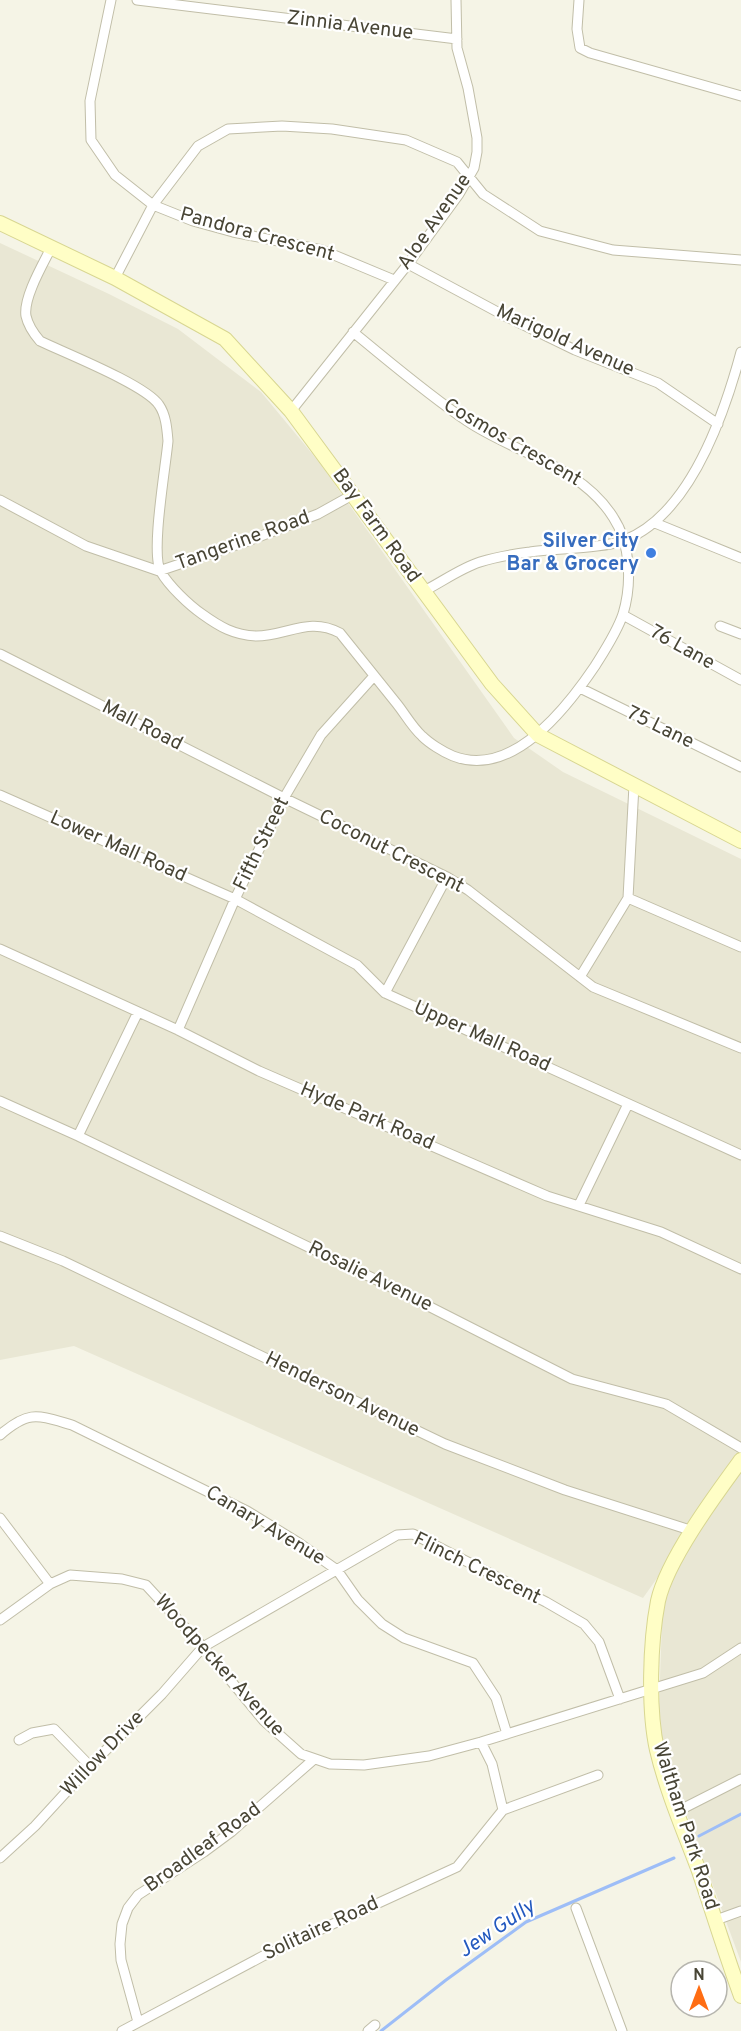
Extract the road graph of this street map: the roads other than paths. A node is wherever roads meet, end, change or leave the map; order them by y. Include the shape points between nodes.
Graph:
1 (111, 0) edge
2 (137, 0) edge
3 (456, 0) edge
4 (579, 0) edge
5 (457, 39) junction
6 (741, 96) edge
7 (469, 178) junction
8 (153, 205) junction
9 (0, 223) edge
10 (51, 248) junction
11 (741, 260) edge
12 (408, 264) junction
13 (115, 278) junction
14 (394, 280) junction
15 (353, 332) junction
16 (741, 352) edge
17 (291, 411) junction
18 (718, 424) junction
19 (354, 494) junction
20 (0, 500) edge
21 (655, 523) junction
22 (624, 540) junction
23 (741, 558) edge
24 (159, 571) junction
25 (424, 591) junction
26 (623, 615) junction
27 (720, 626) dead end
28 (741, 634) edge
29 (0, 654) edge
30 (374, 676) junction
31 (741, 680) edge
32 (580, 688) junction
33 (537, 735) junction
34 (741, 767) edge
35 (634, 785) junction
36 (0, 795) edge
37 (284, 798) junction
38 (741, 841) edge
39 (447, 877) junction
40 (628, 897) junction
41 (235, 899) junction
42 (741, 947) edge
43 (0, 949) edge
44 (580, 977) junction
45 (385, 993) junction
46 (138, 1012) junction
47 (178, 1030) junction
48 (741, 1048) edge
49 (0, 1101) edge
50 (628, 1104) junction
51 (78, 1136) junction
52 (741, 1155) edge
53 (579, 1205) junction
54 (0, 1236) edge
55 (741, 1269) edge
56 (0, 1435) edge
57 (741, 1448) edge
58 (741, 1460) edge
59 (0, 1518) edge
60 (693, 1531) junction
61 (337, 1570) junction
62 (50, 1584) junction
63 (0, 1620) edge
64 (203, 1647) junction
65 (741, 1648) edge
66 (652, 1688) junction
67 (620, 1699) junction
68 (507, 1734) junction
69 (19, 1740) dead end
70 (481, 1742) junction
71 (313, 1760) junction
72 (90, 1766) junction
73 (598, 1775) dead end
74 (741, 1779) edge
75 (503, 1810) junction
76 (676, 1812) junction
77 (0, 1858) edge
78 (576, 1908) dead end
79 (741, 1911) edge
80 (716, 1920) junction
81 (741, 1996) edge
82 (138, 2022) junction
83 (122, 2031) edge
84 (622, 2031) edge

1 - 8 street, Pandora Crescent via 90,101 91,140 115,175
2 - 5 street, Zinnia Avenue
3 - 5 street, Aloe Avenue
4 - 6 street via 580,48
5 - 7 street, Aloe Avenue via 477,138
7 - 8 street via 457,162 406,140 332,129 228,129 198,146
7 - 11 street via 483,194 540,231 613,250
7 - 12 street, Aloe Avenue
8 - 13 street
8 - 14 street, Pandora Crescent via 233,232 322,250
9 - 10 street, Bay Farm Road
10 - 13 street, Bay Farm Road
10 - 24 street via 27,301 26,315 32,331 40,341 139,388 159,404 167,426 156,551
12 - 14 street, Aloe Avenue
12 - 18 street, Marigold Avenue via 575,350 658,383
13 - 17 street, Bay Farm Road via 225,339
14 - 15 street, Aloe Avenue
15 - 17 street, Aloe Avenue
15 - 22 street, Cosmos Crescent via 468,422 574,477 613,516
16 - 18 street
17 - 19 street, Bay Farm Road
18 - 21 street via 688,482
19 - 24 street, Tangerine Road via 318,514
19 - 25 street, Bay Farm Road
20 - 24 street, Tangerine Road via 86,546
21 - 22 street
21 - 23 street
22 - 25 street via 479,562
22 - 26 street, Cosmos Crescent via 628,589
24 - 30 street, Cosmos Crescent via 192,607 236,634 259,636 328,626 340,633
25 - 33 street, Bay Farm Road via 492,684
26 - 31 street, 76 Lane
26 - 32 street, Cosmos Crescent
27 - 28 street
29 - 37 street, Mall Road
30 - 33 street, Cosmos Crescent via 423,737 453,756 482,761 509,753
30 - 37 street, Fifth Street via 321,735
32 - 33 street, Cosmos Crescent
32 - 34 street, 75 Lane
33 - 35 street, Bay Farm Road
35 - 38 street, Bay Farm Road
35 - 40 street
36 - 41 street, Lower Mall Road
37 - 39 street, Coconut Crescent
37 - 41 street, Fifth Street
39 - 44 street, Coconut Crescent
39 - 45 street
40 - 42 street
40 - 44 street
41 - 45 street, Upper Mall Road via 357,965
41 - 47 street, Fifth Street
43 - 46 street, Hyde Park Road
44 - 48 street, Coconut Crescent via 593,987
45 - 50 street, Upper Mall Road
46 - 47 street, Hyde Park Road
46 - 51 street
47 - 53 street, Hyde Park Road via 260,1071 548,1196
49 - 51 street, Rosalie Avenue
50 - 52 street, Upper Mall Road
50 - 53 street
51 - 57 street, Rosalie Avenue via 384,1283 572,1379 666,1404
53 - 55 street, Hyde Park Road via 661,1232
54 - 60 street, Henderson Avenue via 63,1261 445,1444 566,1490
56 - 61 street, Canary Avenue via 26,1417 72,1425 247,1510
58 - 60 street, Waltham Park Road
59 - 62 street
60 - 66 street, Waltham Park Road via 658,1600
61 - 64 street, Flinch Crescent
61 - 67 street, Flinch Crescent via 397,1535 412,1534 584,1624 599,1642
61 - 68 street, Canary Avenue via 358,1600 382,1624 404,1638 473,1663 496,1698
62 - 63 street, Woodpecker Avenue
62 - 64 street, Woodpecker Avenue via 70,1575 146,1585
64 - 71 street, Woodpecker Avenue via 264,1721
64 - 72 street, Willow Drive
65 - 66 street, Woodpecker Avenue via 703,1673
66 - 67 street, Woodpecker Avenue
66 - 76 street, Waltham Park Road via 656,1742
67 - 68 street, Woodpecker Avenue
68 - 70 street, Woodpecker Avenue
69 - 72 street via 54,1729
70 - 71 street, Woodpecker Avenue via 429,1756 364,1765
70 - 75 street via 492,1764
71 - 82 street, Broadleaf Road via 231,1832 138,1895 128,1908 122,1924 121,1960
72 - 77 street, Willow Drive
73 - 75 street
74 - 76 street
75 - 82 street, Solitaire Road via 457,1867 263,1956
76 - 80 street, Waltham Park Road
78 - 84 street
79 - 80 street
80 - 81 street, Waltham Park Road
82 - 83 street, Solitaire Road

